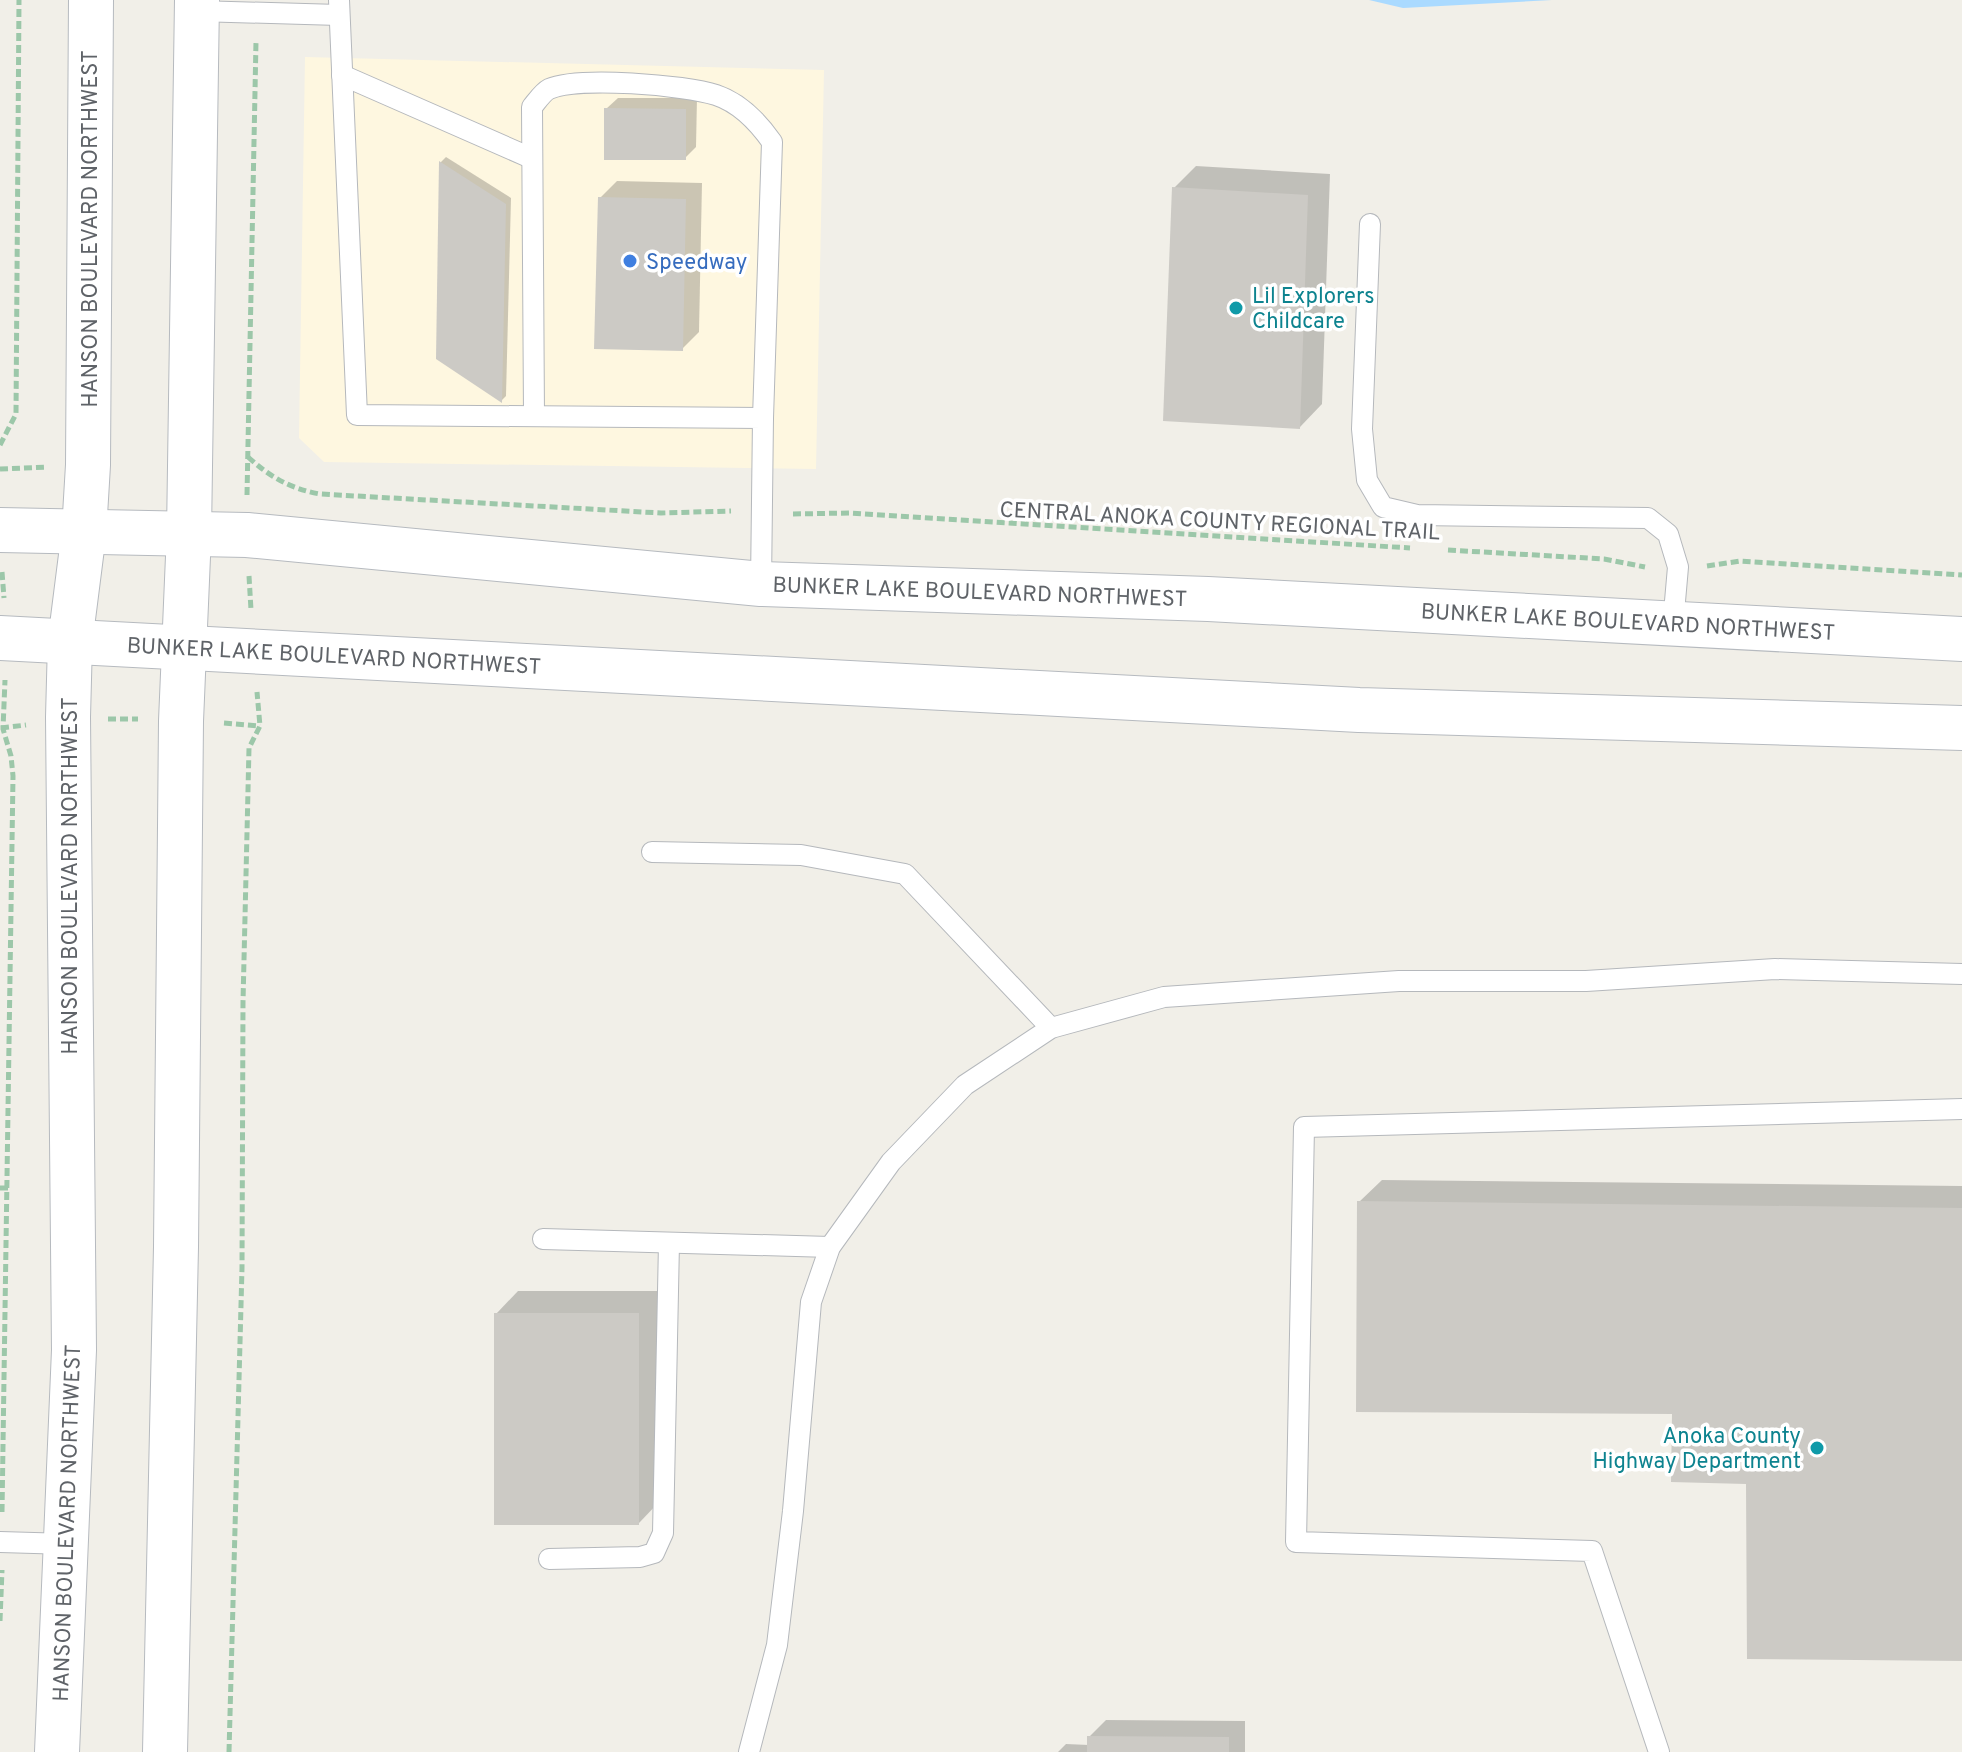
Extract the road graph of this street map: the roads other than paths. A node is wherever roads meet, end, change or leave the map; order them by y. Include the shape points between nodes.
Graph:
1 (91, 0) edge
2 (197, 6) edge
3 (339, 7) edge
4 (342, 75) junction
5 (531, 158) junction
6 (1370, 224) dead end
7 (534, 415) junction
8 (763, 418) junction
9 (0, 530) edge
10 (84, 532) junction
11 (189, 533) junction
12 (761, 584) junction
13 (1673, 624) junction
14 (0, 638) edge
15 (1962, 639) edge
16 (70, 642) junction
17 (184, 647) junction
18 (1962, 728) edge
19 (652, 852) dead end
20 (1962, 974) edge
21 (1051, 1028) junction
22 (1962, 1109) edge
23 (543, 1239) dead end
24 (669, 1243) junction
25 (830, 1247) junction
26 (1, 1542) edge
27 (68, 1544) junction
28 (549, 1559) dead end
29 (57, 1752) edge
30 (165, 1752) edge
31 (749, 1752) edge
32 (1659, 1752) edge

1 - 10 main road, HANSON BOULEVARD NORTHWEST
2 - 3 lane
2 - 11 main road
3 - 4 lane
4 - 5 lane
4 - 7 lane via 357,415
5 - 7 lane
5 - 8 lane via 532,107 547,90 570,84 718,96 755,118 772,142
6 - 13 lane via 1362,429 1367,480 1383,507 1417,515 1648,518 1668,534 1678,567
7 - 8 lane
8 - 12 lane
9 - 10 main road, BUNKER LAKE BOULEVARD NORTHWEST
10 - 11 main road, BUNKER LAKE BOULEVARD NORTHWEST
10 - 16 main road, HANSON BOULEVARD NORTHWEST
11 - 12 main road, BUNKER LAKE BOULEVARD NORTHWEST
11 - 17 main road
12 - 13 main road, BUNKER LAKE BOULEVARD NORTHWEST via 1208,599
13 - 15 main road, BUNKER LAKE BOULEVARD NORTHWEST
14 - 16 main road, BUNKER LAKE BOULEVARD NORTHWEST
16 - 17 main road, BUNKER LAKE BOULEVARD NORTHWEST
16 - 27 main road, HANSON BOULEVARD NORTHWEST via 74,1350
17 - 18 main road, BUNKER LAKE BOULEVARD NORTHWEST via 1359,710
17 - 30 main road
19 - 21 lane via 801,855 905,874
20 - 21 lane via 1775,969 1586,981 1399,981 1164,997
21 - 25 lane via 965,1085 891,1162
22 - 32 lane via 1304,1127 1296,1542 1592,1551
23 - 24 lane
24 - 25 lane
24 - 28 lane via 663,1533 654,1553 640,1557
25 - 31 lane via 811,1302 777,1645
26 - 27 lane
27 - 29 main road, HANSON BOULEVARD NORTHWEST

